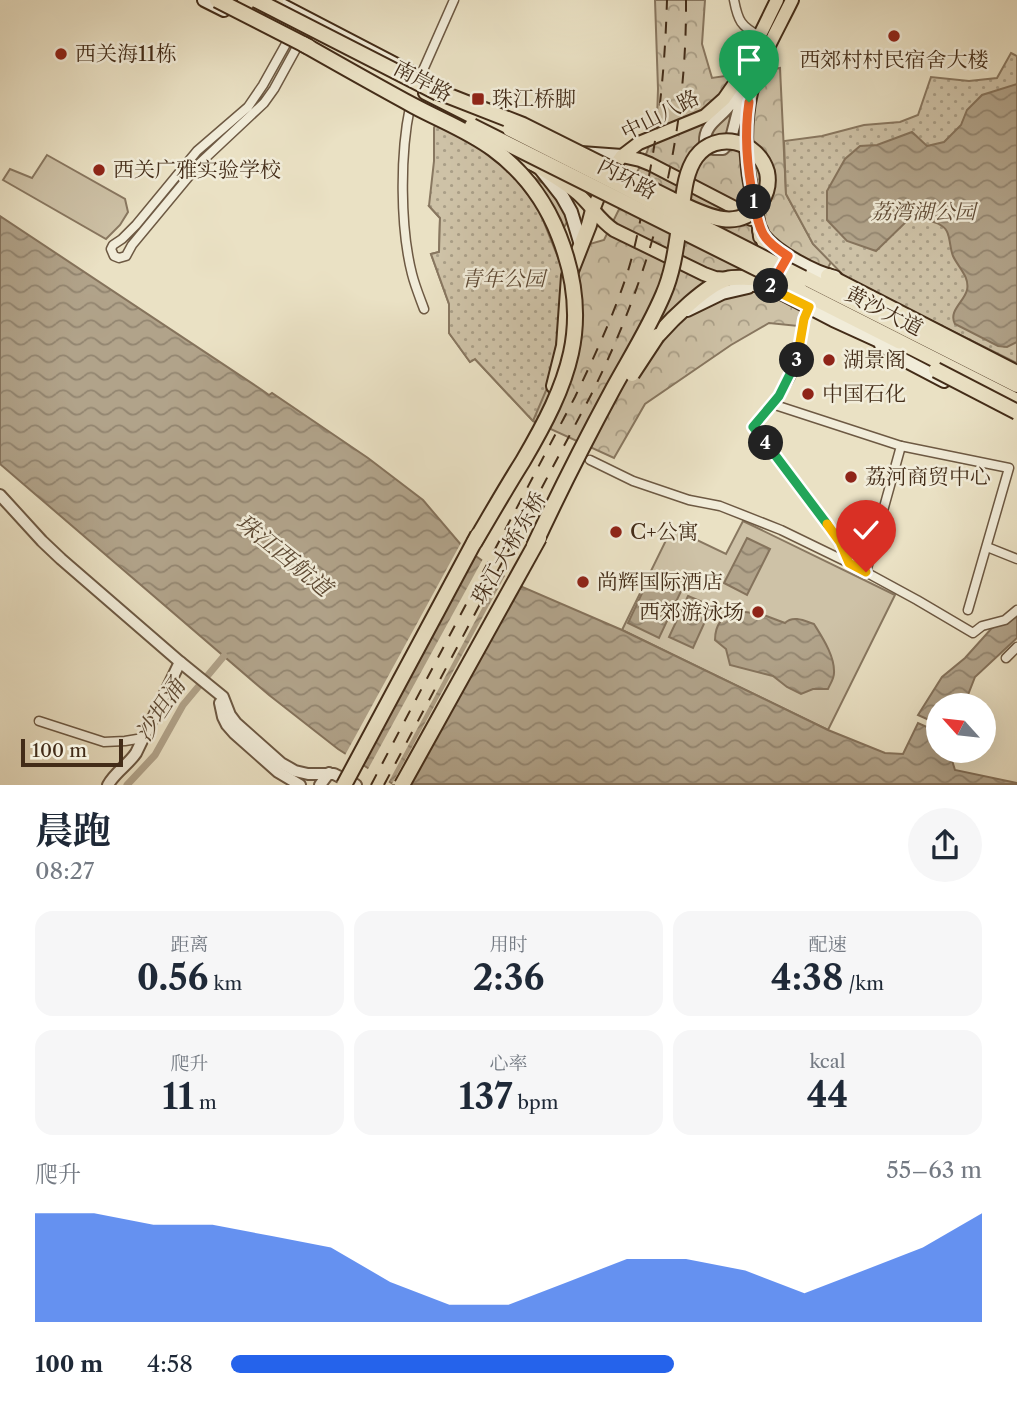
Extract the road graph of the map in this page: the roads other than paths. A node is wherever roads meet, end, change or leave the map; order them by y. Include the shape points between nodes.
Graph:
1 (204, 0) edge
2 (217, 0) edge
3 (226, 0) edge
4 (274, 0) edge
5 (454, 0) edge
6 (734, 0) edge
7 (777, 0) edge
8 (792, 0) edge
9 (250, 1) edge
10 (759, 36) junction
11 (296, 44) junction
12 (757, 74) junction
13 (740, 76) junction
14 (420, 77) junction
15 (432, 93) junction
16 (451, 94) junction
17 (410, 107) junction
18 (464, 113) junction
19 (622, 156) junction
20 (613, 166) junction
21 (539, 167) junction
22 (577, 168) junction
23 (565, 184) junction
24 (593, 210) junction
25 (760, 230) junction
26 (581, 245) junction
27 (773, 275) junction
28 (828, 276) junction
29 (725, 286) junction
30 (809, 307) junction
31 (424, 309) dead end
32 (873, 338) junction
33 (895, 344) junction
34 (1017, 367) edge
35 (1017, 373) edge
36 (1015, 402) edge
37 (772, 404) junction
38 (901, 446) junction
39 (590, 460) dead end
40 (0, 495) edge
41 (474, 543) junction
42 (534, 546) junction
43 (987, 547) junction
44 (1017, 559) edge
45 (849, 563) junction
46 (866, 572) junction
47 (968, 610) dead end
48 (1017, 610) edge
49 (1017, 647) edge
50 (1006, 658) dead end
51 (180, 662) junction
52 (212, 688) junction
53 (40, 721) dead end
54 (143, 738) junction
55 (329, 773) junction
56 (288, 781) edge
57 (108, 785) edge
58 (300, 785) edge
59 (320, 785) edge
60 (344, 785) edge
61 (356, 785) edge
62 (402, 785) edge

1 - 11 main road
2 - 11 highway, 内环路, bridge
3 - 21 main road, 南岸路
4 - 9 main road
4 - 14 main road
5 - 14 street
6 - 10 street via 739,20
7 - 10 main road, 中山八路
8 - 12 main road
9 - 15 highway, 内环路, bridge
10 - 13 main road, 中山八路
11 - 11 street via 248,107 197,150 136,225 113,245 114,256 126,256 200,163 264,103
11 - 17 main road
11 - 36 highway, 内环路, bridge via 580,179
11 - 41 highway, bridge via 496,151 539,197 564,247 575,315 568,367 548,417
12 - 13 street via 740,103 729,144 713,149 705,142 705,132 729,105
12 - 25 main road via 746,136
13 - 19 main road, 中山八路 via 705,116 639,143
14 - 15 main road
14 - 16 main road
15 - 18 main road, 南岸路
15 - 36 highway, 内环路, bridge
15 - 42 highway, bridge via 523,125 680,203 689,208 715,218 740,219 756,209 768,185 766,171 756,153 729,140 708,146 693,162 686,180 684,195 682,206 678,230 674,256 672,266 662,297
16 - 18 main road
16 - 19 main road via 565,149
17 - 21 main road
17 - 31 street via 404,154 406,242
18 - 22 main road, 南岸路
19 - 20 main road, 中山八路
19 - 25 main road via 650,164 735,208
20 - 22 main road, 南岸路
20 - 24 main road, 中山八路
21 - 23 main road, 南岸路
21 - 26 main road via 568,205
22 - 23 street
23 - 24 main road, 南岸路
24 - 26 highway, 珠江大桥东桥
24 - 29 main road, 南岸路 via 608,226
25 - 27 highway, 黄沙大道 via 774,261
25 - 29 main road via 760,244 751,264
26 - 41 highway, 珠江大桥东桥, bridge via 569,276 564,346 553,387
27 - 28 main road
27 - 29 highway
27 - 29 main road
27 - 30 main road
27 - 33 highway, 黄沙大道
27 - 36 highway, 黄沙大道
28 - 34 main road via 873,293
28 - 35 highway
29 - 42 highway, 珠江大桥东桥, bridge via 706,291 657,335
30 - 32 main road
30 - 37 street via 796,363
32 - 33 main road
32 - 36 main road via 902,359
33 - 36 highway, 黄沙大道
33 - 36 highway, bridge via 936,370
37 - 38 street
37 - 45 street via 753,427 840,542
38 - 43 street via 1009,468
38 - 46 street
39 - 45 street via 633,481 720,506 781,530
40 - 51 street via 51,551
41 - 60 highway, 珠江大桥东桥, bridge
42 - 62 highway, 珠江大桥东桥, bridge
43 - 44 street
43 - 47 street
45 - 46 street
46 - 48 street via 973,634
49 - 50 street
51 - 52 street
51 - 54 street
52 - 55 street via 223,697 236,723 281,763 308,774
52 - 56 street via 227,725
53 - 54 street via 104,742
54 - 57 street via 127,766
55 - 59 street
55 - 61 street
56 - 58 street

